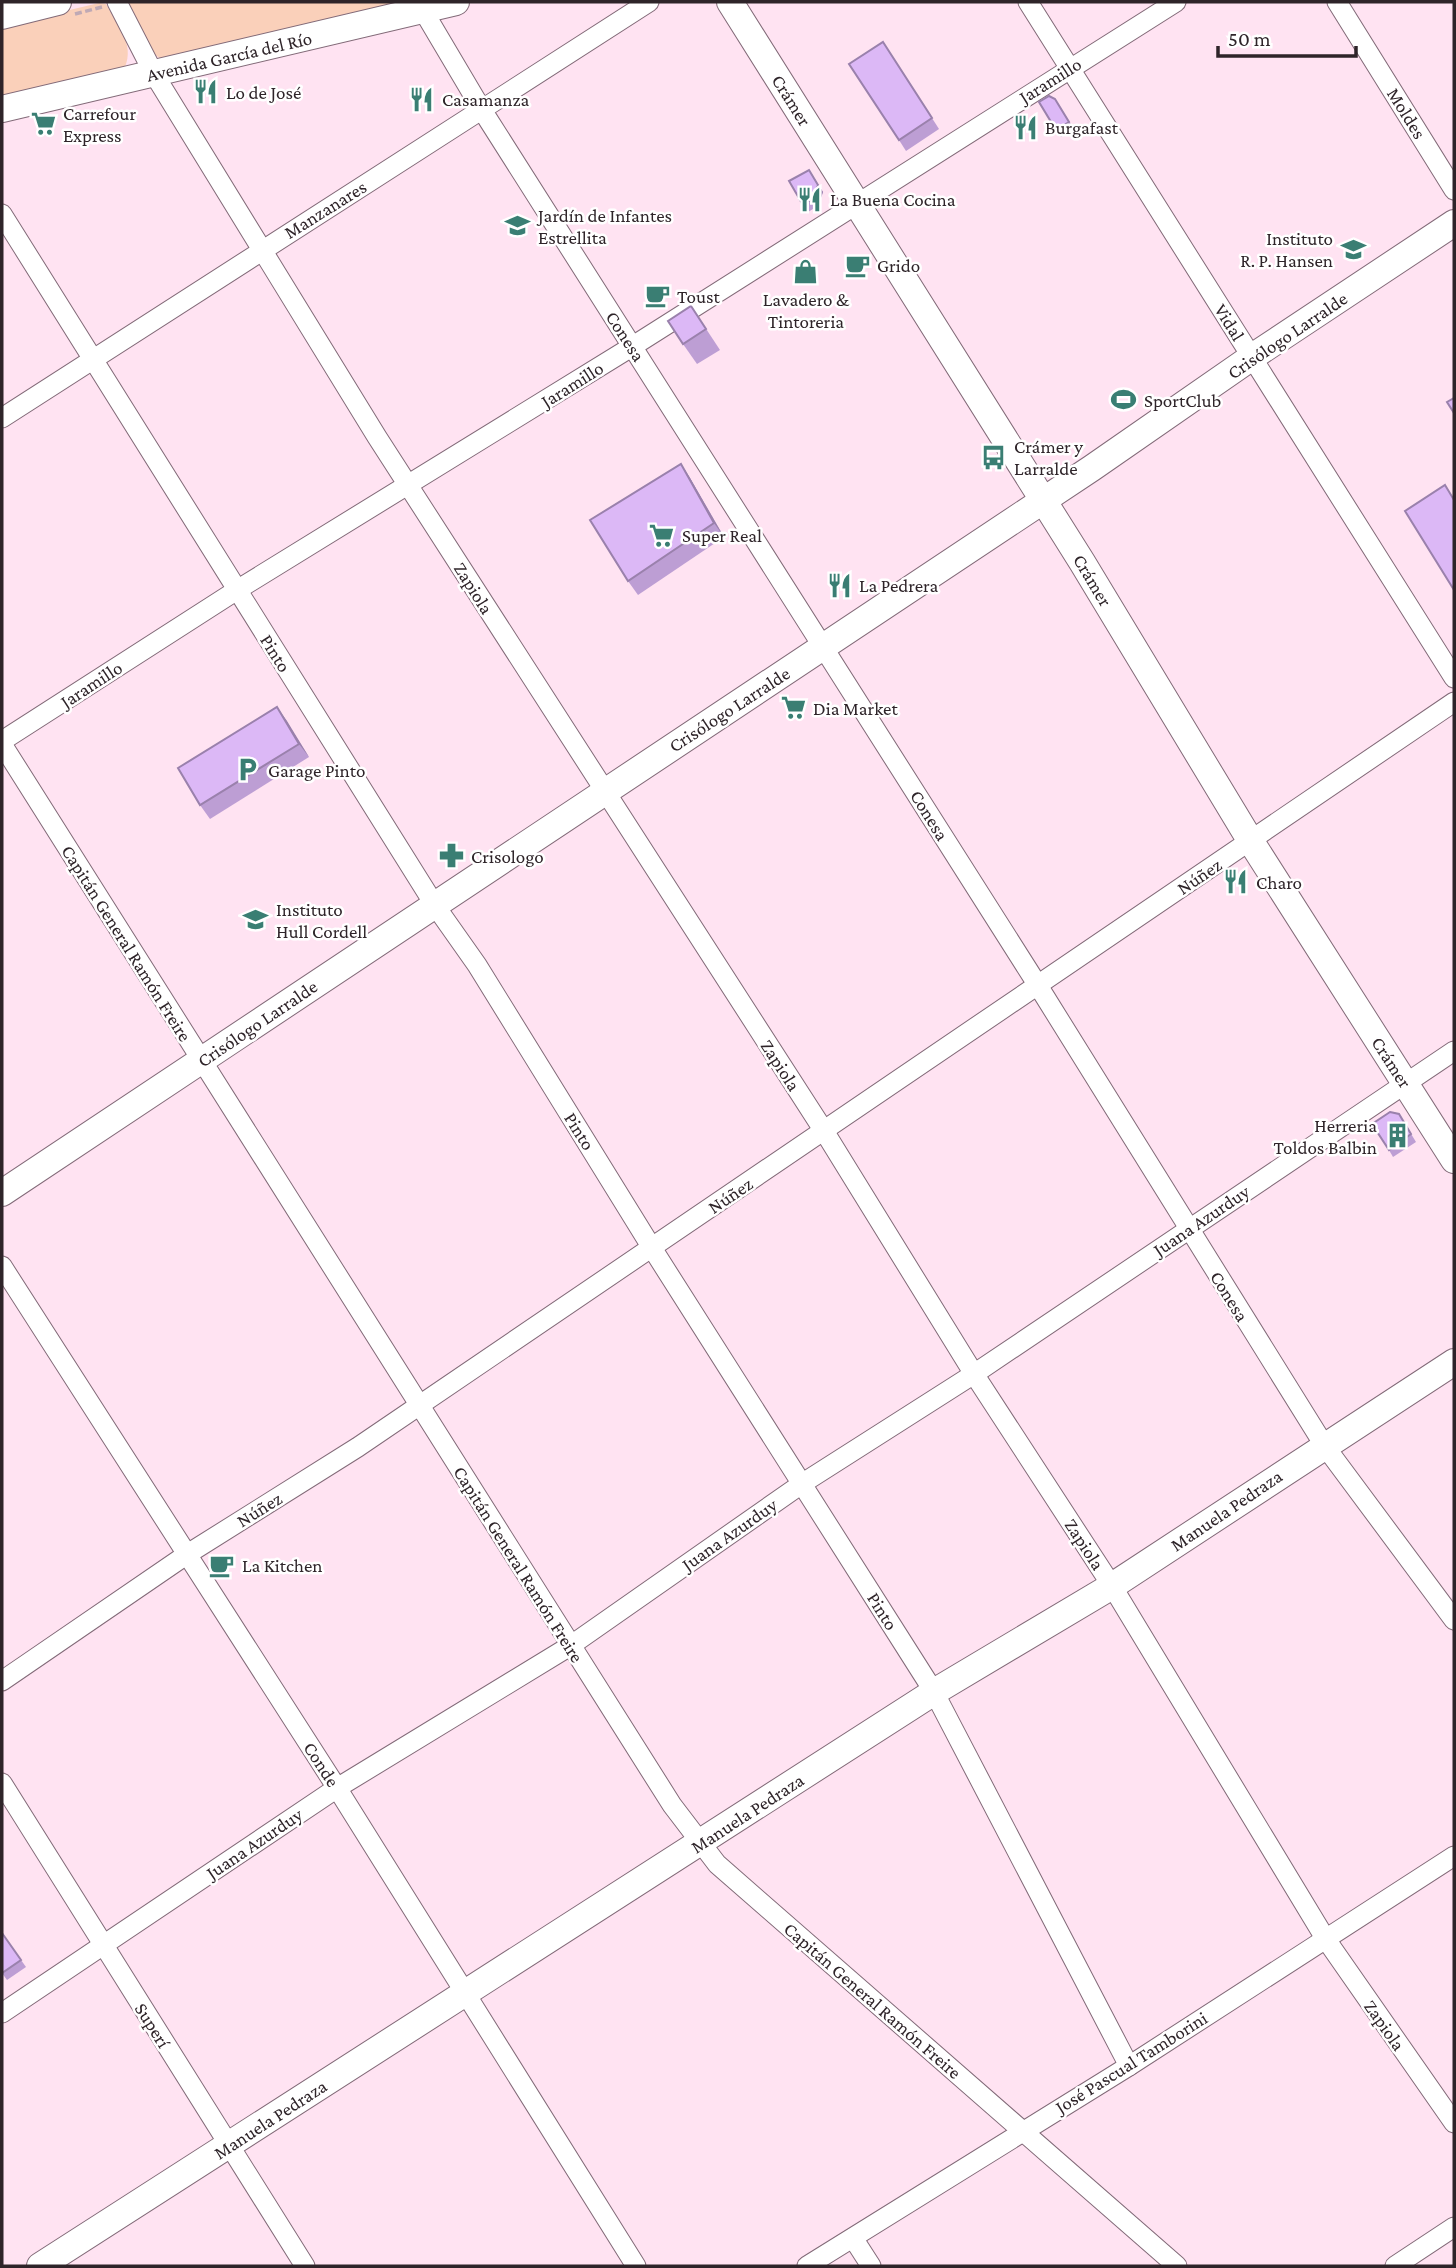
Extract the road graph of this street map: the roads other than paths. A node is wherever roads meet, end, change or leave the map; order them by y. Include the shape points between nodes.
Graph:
1 (58, 2) edge
2 (117, 2) edge
3 (456, 2) edge
4 (649, 2) edge
5 (730, 2) edge
6 (1028, 2) edge
7 (1176, 2) edge
8 (1337, 2) edge
9 (420, 6) edge
10 (2, 16) edge
11 (1070, 67) junction
12 (154, 74) junction
13 (2, 109) edge
14 (482, 110) junction
15 (1454, 190) edge
16 (857, 202) junction
17 (2, 214) edge
18 (1454, 223) edge
19 (260, 250) junction
20 (633, 346) junction
21 (1252, 357) junction
22 (91, 360) junction
23 (2, 418) edge
24 (409, 485) junction
25 (1043, 500) junction
26 (237, 590) junction
27 (824, 647) junction
28 (1454, 677) edge
29 (1454, 702) edge
30 (2, 742) edge
31 (603, 792) junction
32 (1250, 840) junction
33 (434, 904) junction
34 (1037, 984) junction
35 (1454, 1051) edge
36 (201, 1061) junction
37 (1405, 1083) junction
38 (824, 1131) junction
39 (1454, 1160) edge
40 (2, 1193) edge
41 (1189, 1229) junction
42 (652, 1248) junction
43 (2, 1266) edge
44 (1454, 1362) edge
45 (974, 1374) junction
46 (420, 1405) junction
47 (1324, 1445) junction
48 (803, 1483) junction
49 (186, 1555) junction
50 (1112, 1586) junction
51 (1454, 1620) edge
52 (570, 1646) junction
53 (2, 1681) edge
54 (934, 1692) junction
55 (2, 1783) edge
56 (337, 1788) junction
57 (702, 1842) junction
58 (1454, 1856) edge
59 (1325, 1938) junction
60 (103, 1944) junction
61 (466, 1994) junction
62 (2, 2013) edge
63 (1129, 2066) junction
64 (1454, 2123) edge
65 (1023, 2131) junction
66 (229, 2145) junction
67 (1454, 2227) edge
68 (853, 2238) junction
69 (40, 2266) edge
70 (305, 2266) edge
71 (636, 2266) edge
72 (807, 2266) edge
73 (871, 2266) edge
74 (1177, 2266) edge
75 (1395, 2266) edge

1 - 10 street
2 - 12 street, Zapiola
3 - 9 street, Avenida García del Río
4 - 14 street, Manzanares
5 - 16 street, Crámer
6 - 11 street, Vidal
7 - 11 street, Jaramillo
8 - 15 street, Moldes
9 - 12 street, Avenida García del Río
9 - 14 street, Conesa
11 - 16 street, Jaramillo
11 - 21 street, Vidal
12 - 13 street, Avenida García del Río
12 - 19 street, Zapiola
14 - 19 street, Manzanares
14 - 20 street, Conesa
16 - 20 street, Jaramillo
16 - 25 street, Crámer
17 - 22 street, Pinto
18 - 21 street, Crisólogo Larralde
19 - 22 street, Manzanares
19 - 24 street, Zapiola
20 - 24 street, Jaramillo
20 - 27 street, Conesa
21 - 25 street, Crisólogo Larralde
21 - 28 street, Vidal
22 - 23 street, Manzanares
22 - 26 street, Pinto
24 - 26 street, Jaramillo
24 - 31 street, Zapiola
25 - 27 street, Crisólogo Larralde
25 - 32 street, Crámer
26 - 30 street, Jaramillo
26 - 33 street, Pinto
27 - 31 street, Crisólogo Larralde
27 - 34 street, Conesa
29 - 32 street, Núñez
30 - 36 street, Capitán General Ramón Freire
31 - 33 street, Crisólogo Larralde
31 - 38 street, Zapiola
32 - 34 street, Núñez
32 - 37 street, Crámer
33 - 36 street, Crisólogo Larralde
33 - 42 street, Pinto via 477,965
34 - 38 street, Núñez
34 - 41 street, Conesa
35 - 37 street, Juana Azurduy
36 - 40 street, Crisólogo Larralde
36 - 46 street, Capitán General Ramón Freire
37 - 39 street, Crámer
37 - 41 street, Juana Azurduy
38 - 42 street, Núñez
38 - 45 street, Zapiola
41 - 45 street, Juana Azurduy
41 - 47 street, Conesa
42 - 46 street, Núñez
42 - 48 street, Pinto
43 - 49 street, Conde
44 - 47 street, Manuela Pedraza
45 - 48 street, Juana Azurduy
45 - 50 street, Zapiola
46 - 49 street, Núñez
46 - 52 street, Capitán General Ramón Freire
47 - 50 street, Manuela Pedraza
47 - 51 street, Conesa
48 - 52 street, Juana Azurduy
48 - 54 street, Pinto
49 - 53 street, Núñez
49 - 56 street, Conde
50 - 54 street, Manuela Pedraza
50 - 59 street, Zapiola
52 - 56 street, Juana Azurduy
52 - 57 street, Capitán General Ramón Freire via 666,1797
54 - 57 street, Manuela Pedraza
54 - 63 street, Pinto
55 - 60 street, Superí
56 - 60 street, Juana Azurduy
56 - 61 street, Conde
57 - 61 street, Manuela Pedraza
57 - 65 street, Capitán General Ramón Freire via 717,1864
58 - 59 street, José Pascual Tamborini
59 - 63 street, José Pascual Tamborini
59 - 64 street, Zapiola
60 - 62 street, Juana Azurduy
60 - 66 street, Superí
61 - 66 street, Manuela Pedraza
61 - 71 street, Conde
63 - 65 street, José Pascual Tamborini
65 - 68 street, José Pascual Tamborini
65 - 74 street, Capitán General Ramón Freire
66 - 69 street, Manuela Pedraza
66 - 70 street, Superí
67 - 75 street
68 - 72 street, José Pascual Tamborini
68 - 73 street

